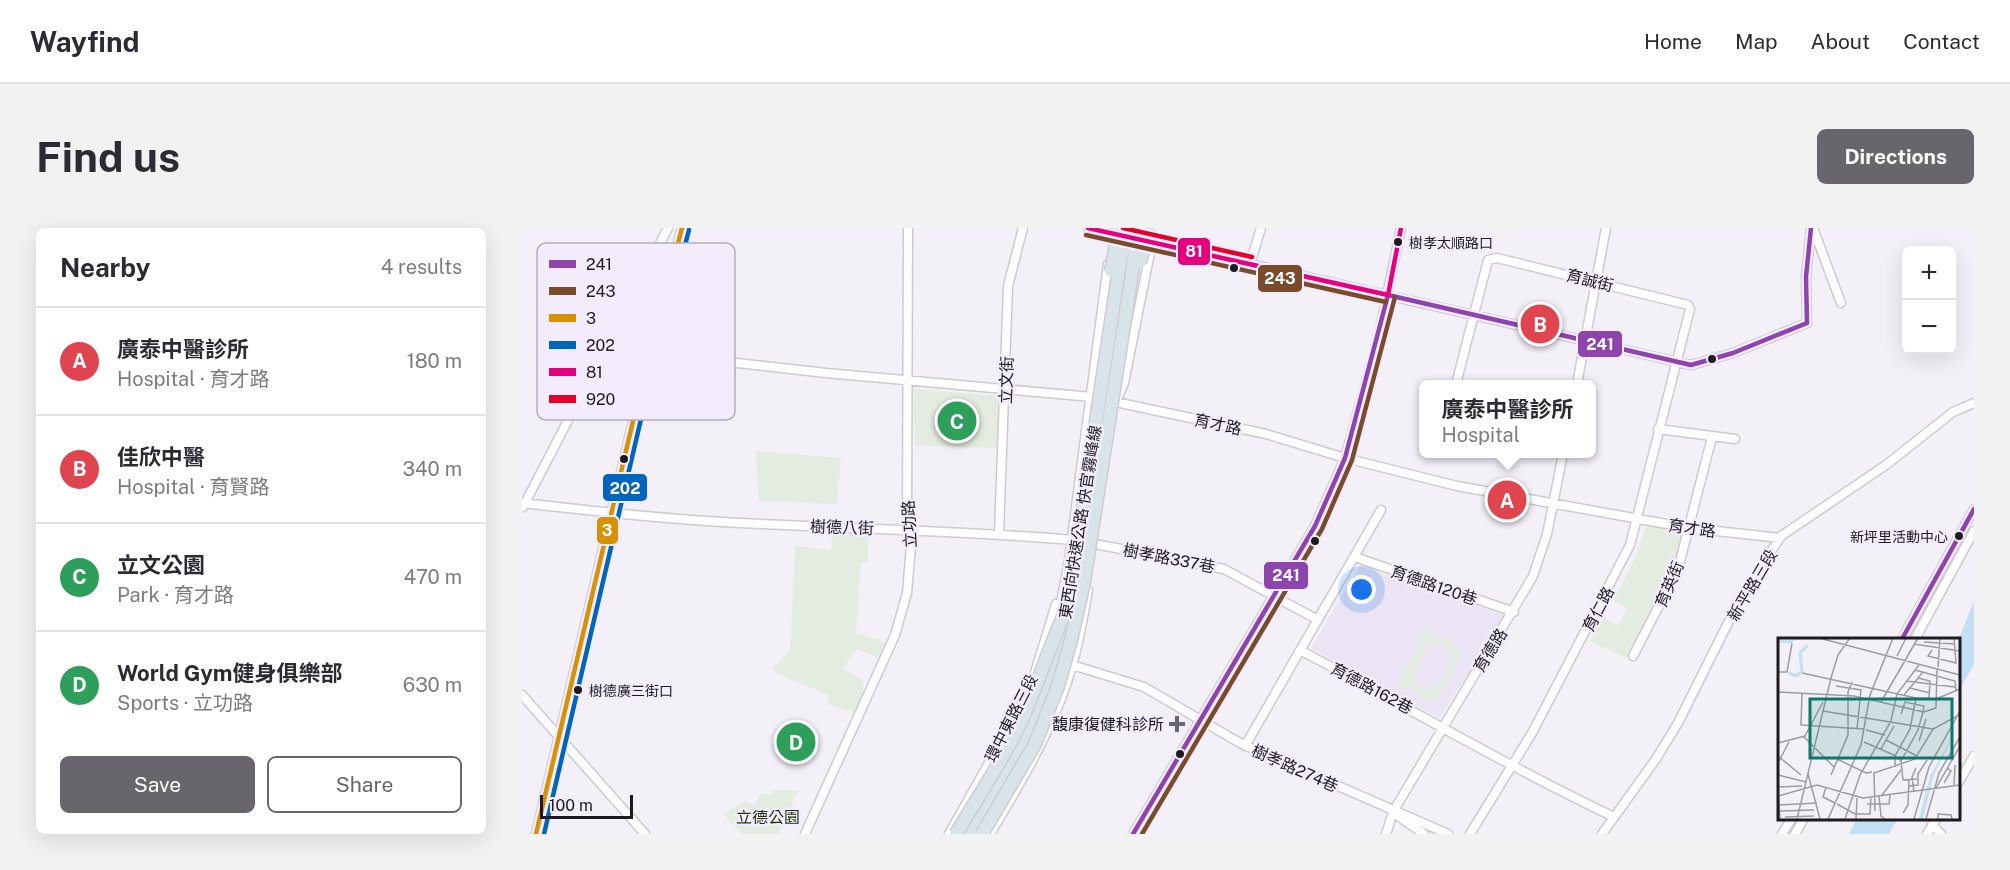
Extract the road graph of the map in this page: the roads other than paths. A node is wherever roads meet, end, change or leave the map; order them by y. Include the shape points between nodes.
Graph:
1 (668, 228) edge
2 (682, 228) edge
3 (908, 228) edge
4 (1023, 228) edge
5 (1088, 228) edge
6 (1149, 228) edge
7 (1154, 228) edge
8 (1261, 228) edge
9 (1401, 228) edge
10 (1606, 228) edge
11 (1812, 228) edge
12 (1120, 230) edge
13 (1140, 232) edge
14 (1152, 241) junction
15 (661, 243) edge
16 (678, 243) edge
17 (1250, 264) junction
18 (1596, 282) junction
19 (1388, 295) junction
20 (1841, 303) dead end
21 (1475, 315) junction
22 (1114, 341) junction
23 (1585, 341) junction
24 (735, 362) edge
25 (1676, 363) junction
26 (1457, 380) edge
27 (1577, 380) edge
28 (908, 381) junction
29 (1006, 390) junction
30 (1092, 397) junction
31 (1116, 402) junction
32 (1974, 403) edge
33 (568, 420) edge
34 (634, 420) edge
35 (1658, 429) junction
36 (1712, 437) junction
37 (1735, 439) dead end
38 (1345, 458) junction
39 (1562, 458) edge
40 (523, 504) edge
41 (1552, 504) junction
42 (1974, 509) edge
43 (1381, 510) dead end
44 (612, 513) junction
45 (1637, 519) junction
46 (1689, 528) junction
47 (907, 530) junction
48 (1974, 531) edge
49 (999, 534) junction
50 (1780, 538) junction
51 (1072, 540) junction
52 (1095, 544) junction
53 (1355, 557) junction
54 (1069, 560) junction
55 (1272, 596) junction
56 (1068, 606) junction
57 (1514, 612) junction
58 (1318, 620) junction
59 (1903, 638) edge
60 (1916, 638) edge
61 (1300, 650) junction
62 (1633, 656) dead end
63 (1072, 665) junction
64 (522, 695) edge
65 (1200, 720) junction
66 (1444, 727) junction
67 (560, 738) junction
68 (1245, 746) junction
69 (1974, 756) edge
70 (1511, 766) junction
71 (1959, 781) edge
72 (1393, 812) junction
73 (1614, 817) junction
74 (1791, 819) edge
75 (1803, 819) edge
76 (1934, 821) edge
77 (536, 834) edge
78 (645, 834) edge
79 (806, 834) edge
80 (949, 834) edge
81 (956, 834) edge
82 (961, 834) edge
83 (970, 834) edge
84 (982, 834) edge
85 (990, 834) edge
86 (1133, 834) edge
87 (1386, 834) edge
88 (1424, 834) edge
89 (1448, 834) edge
90 (1470, 834) edge
91 (1602, 834) edge
92 (1782, 834) edge
93 (1795, 834) edge
94 (1927, 834) edge
95 (1941, 834) edge

1 - 15 street
2 - 16 street
3 - 28 street, 立功路
4 - 29 street, 立文街 via 1008,286
5 - 12 street
6 - 22 highway, bridge
7 - 14 street
8 - 17 street
9 - 19 street
10 - 18 street
11 - 20 street
11 - 25 street via 1806,277 1807,323 1733,353 1691,365
12 - 13 street
12 - 22 highway, bridge via 1108,290
12 - 30 street, 環中東路三段 via 1096,340
13 - 14 street
13 - 22 highway, 東西向快速公路 快官霧峰線, bridge
13 - 31 street
14 - 17 street
14 - 31 street via 1124,383
17 - 19 street
18 - 21 street, 育誠街 via 1497,258 1488,260
18 - 23 street
18 - 25 street, 育誠街 via 1688,305
19 - 21 street
19 - 38 street
21 - 23 street
21 - 26 street
22 - 56 highway, 東西向快速公路 快官霧峰線, bridge
22 - 84 highway, 東西向快速公路 快官霧峰線, bridge via 1084,582 1058,686 1035,744
23 - 25 street
23 - 27 street
24 - 28 street, 育才路
25 - 35 street, 育仁路
28 - 29 street, 育才路
28 - 47 street, 立功路
29 - 30 street, 育才路
29 - 49 street, 立文街
30 - 31 street, 育才路
30 - 51 street, 環中東路三段
31 - 38 street, 育才路 via 1266,434
31 - 52 street
32 - 50 street, 新平路三段 via 1953,412
33 - 40 street
34 - 44 street
35 - 36 street
35 - 45 street, 育仁路
36 - 37 street
36 - 46 street, 育英街
38 - 41 street, 育才路
38 - 55 street via 1315,525
39 - 41 street, 育德路
40 - 44 street, 樹德八街
41 - 45 street, 育才路
41 - 57 street, 育德路 via 1533,576
42 - 59 street
43 - 53 street
44 - 47 street, 樹德八街
44 - 67 street
45 - 46 street, 育才路
45 - 70 street, 育仁路 via 1630,544 1612,580
46 - 50 street, 育才路
46 - 62 street, 育英街 via 1678,569
47 - 49 street, 樹德八街
47 - 79 street, 立功路 via 912,534 907,593 895,635
48 - 60 street
49 - 51 street, 樹德八街
50 - 73 street, 新平路三段 via 1739,601 1678,723
51 - 54 street, 環中東路三段
52 - 55 street, 樹孝路337巷 via 1224,568
52 - 63 street
53 - 57 street, 育德路120巷
53 - 58 street
54 - 80 street, 環中東路三段 via 1034,675
54 - 82 street, 環中東路三段 via 1055,636 1034,700
55 - 58 street, 樹孝路337巷
55 - 65 street
56 - 81 highway, bridge via 1016,731
56 - 83 highway, 東西向快速公路 快官霧峰線, bridge via 1041,701 1025,738
57 - 66 street, 育德路
58 - 61 street
61 - 66 street, 育德路162巷
61 - 68 street
63 - 65 street, 樹孝路274巷 via 1144,687
63 - 85 street via 1057,711
64 - 67 street
65 - 68 street, 樹孝路274巷
65 - 86 street
66 - 70 street, 育德路162巷
66 - 72 street, 育德路
67 - 77 street
67 - 78 street
68 - 72 street, 樹孝路274巷
69 - 71 street
70 - 73 street, 育德路162巷
70 - 90 street, 育仁路
72 - 87 street, 育德路
72 - 88 street
72 - 89 street
73 - 91 street, 新平路三段
74 - 92 street
75 - 93 street
76 - 94 street
76 - 95 street

